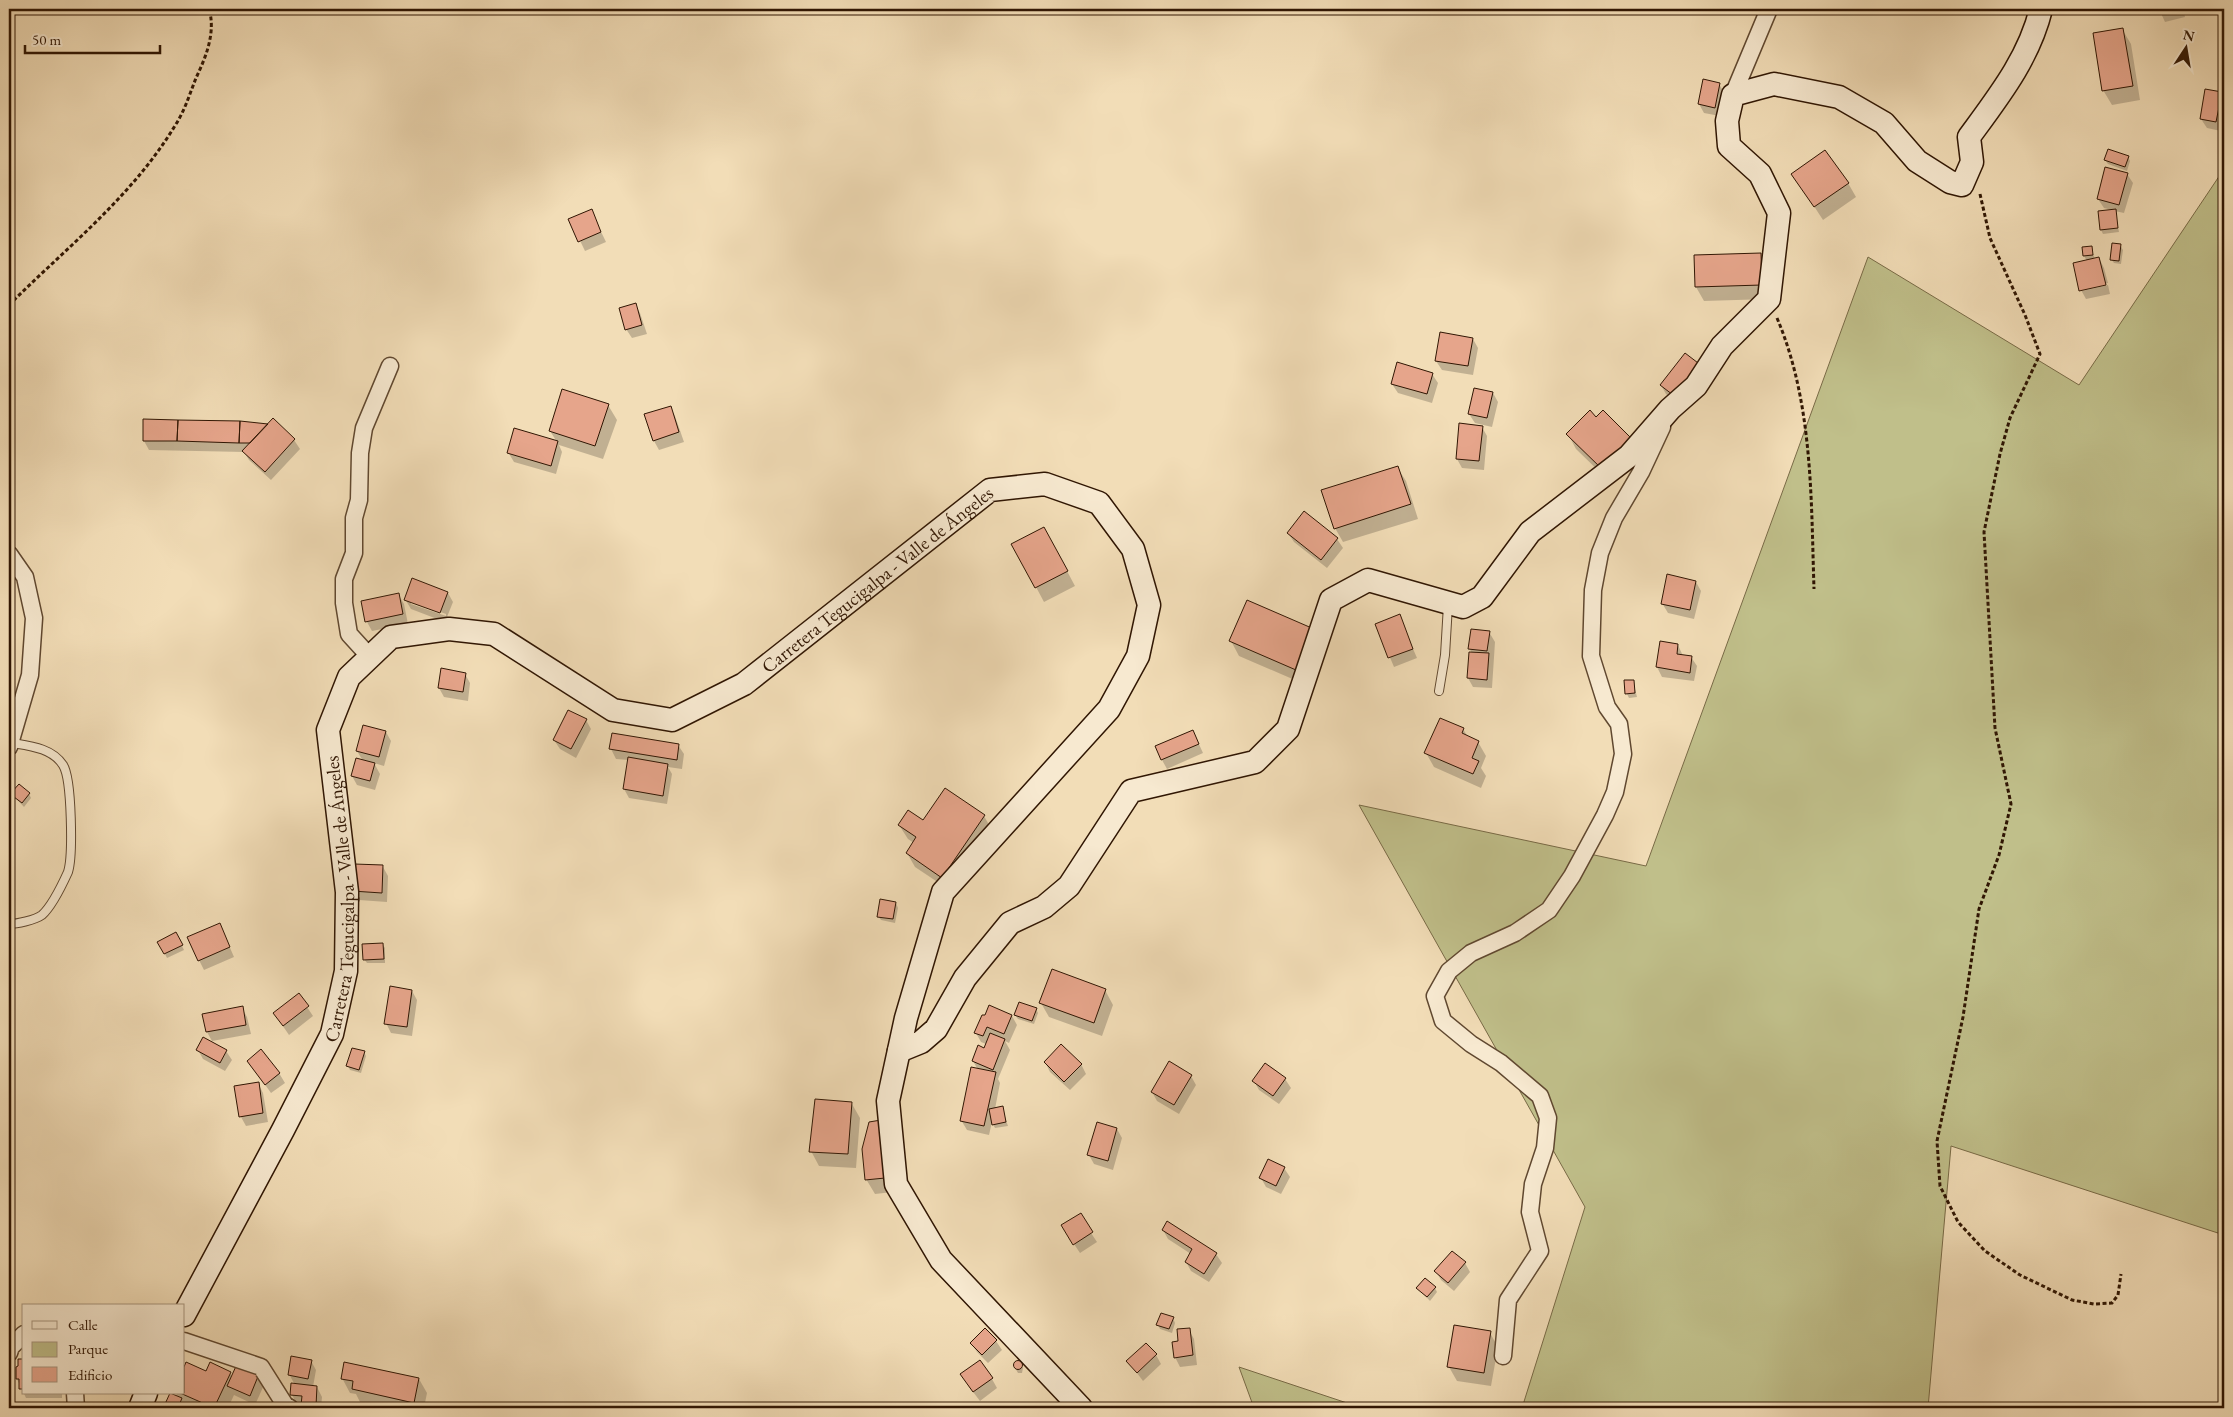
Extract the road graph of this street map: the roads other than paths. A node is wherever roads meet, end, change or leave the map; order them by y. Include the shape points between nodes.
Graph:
1 (1769, 9) edge
2 (2041, 9) edge
3 (1733, 95) junction
4 (390, 366) dead end
5 (1670, 409) junction
6 (9, 554) edge
7 (1448, 602) junction
8 (370, 657) junction
9 (1439, 691) dead end
10 (10, 745) edge
11 (9, 924) edge
12 (899, 1051) junction
13 (185, 1313) edge
14 (22, 1336) edge
15 (185, 1340) edge
16 (9, 1353) edge
17 (1503, 1356) dead end
18 (75, 1394) edge
19 (146, 1394) edge
20 (76, 1408) edge
21 (140, 1408) edge
22 (290, 1408) edge
23 (1081, 1408) edge

1 - 3 street
2 - 3 main road via 2025,55 1970,136 1972,162 1962,185 1950,182 1917,161 1884,123 1839,97 1774,84
3 - 5 main road via 1727,121 1729,146 1760,174 1779,213 1769,299 1722,346 1696,386
4 - 8 street via 364,428 359,500 354,518 354,553 344,579 348,634
5 - 7 main road via 1629,456 1530,532 1482,597 1463,607
5 - 17 street via 1641,472 1614,518 1600,554 1593,590 1591,656 1607,708 1618,724 1622,754 1615,792 1572,876 1549,910 1515,933 1472,953 1449,971 1435,996 1442,1021 1502,1063 1540,1096 1548,1118 1545,1148 1533,1184 1530,1212 1540,1251 1508,1300
6 - 10 street via 25,577 34,618 30,675
7 - 9 lane
7 - 12 main road via 1368,580 1331,600 1288,729 1255,762 1131,791 1069,886 1044,907 1010,923 965,978 936,1029 921,1042
8 - 12 main road, Carretera Tegucigalpa - Valle de Ángeles via 391,637 449,629 494,634 613,710 672,720 744,684 990,490 1045,484 1100,503 1133,548 1149,605 1138,656 1109,709 943,892
8 - 13 main road, Carretera Tegucigalpa - Valle de Ángeles via 349,677 328,730 347,892 346,970 332,1034
10 - 11 lane via 44,749 63,765 71,813 68,870 57,892 41,915
12 - 23 main road, Carretera Tegucigalpa - Valle de Ángeles via 888,1101 896,1184 941,1260
14 - 16 street
15 - 22 street via 261,1367
18 - 20 street
19 - 21 main road

